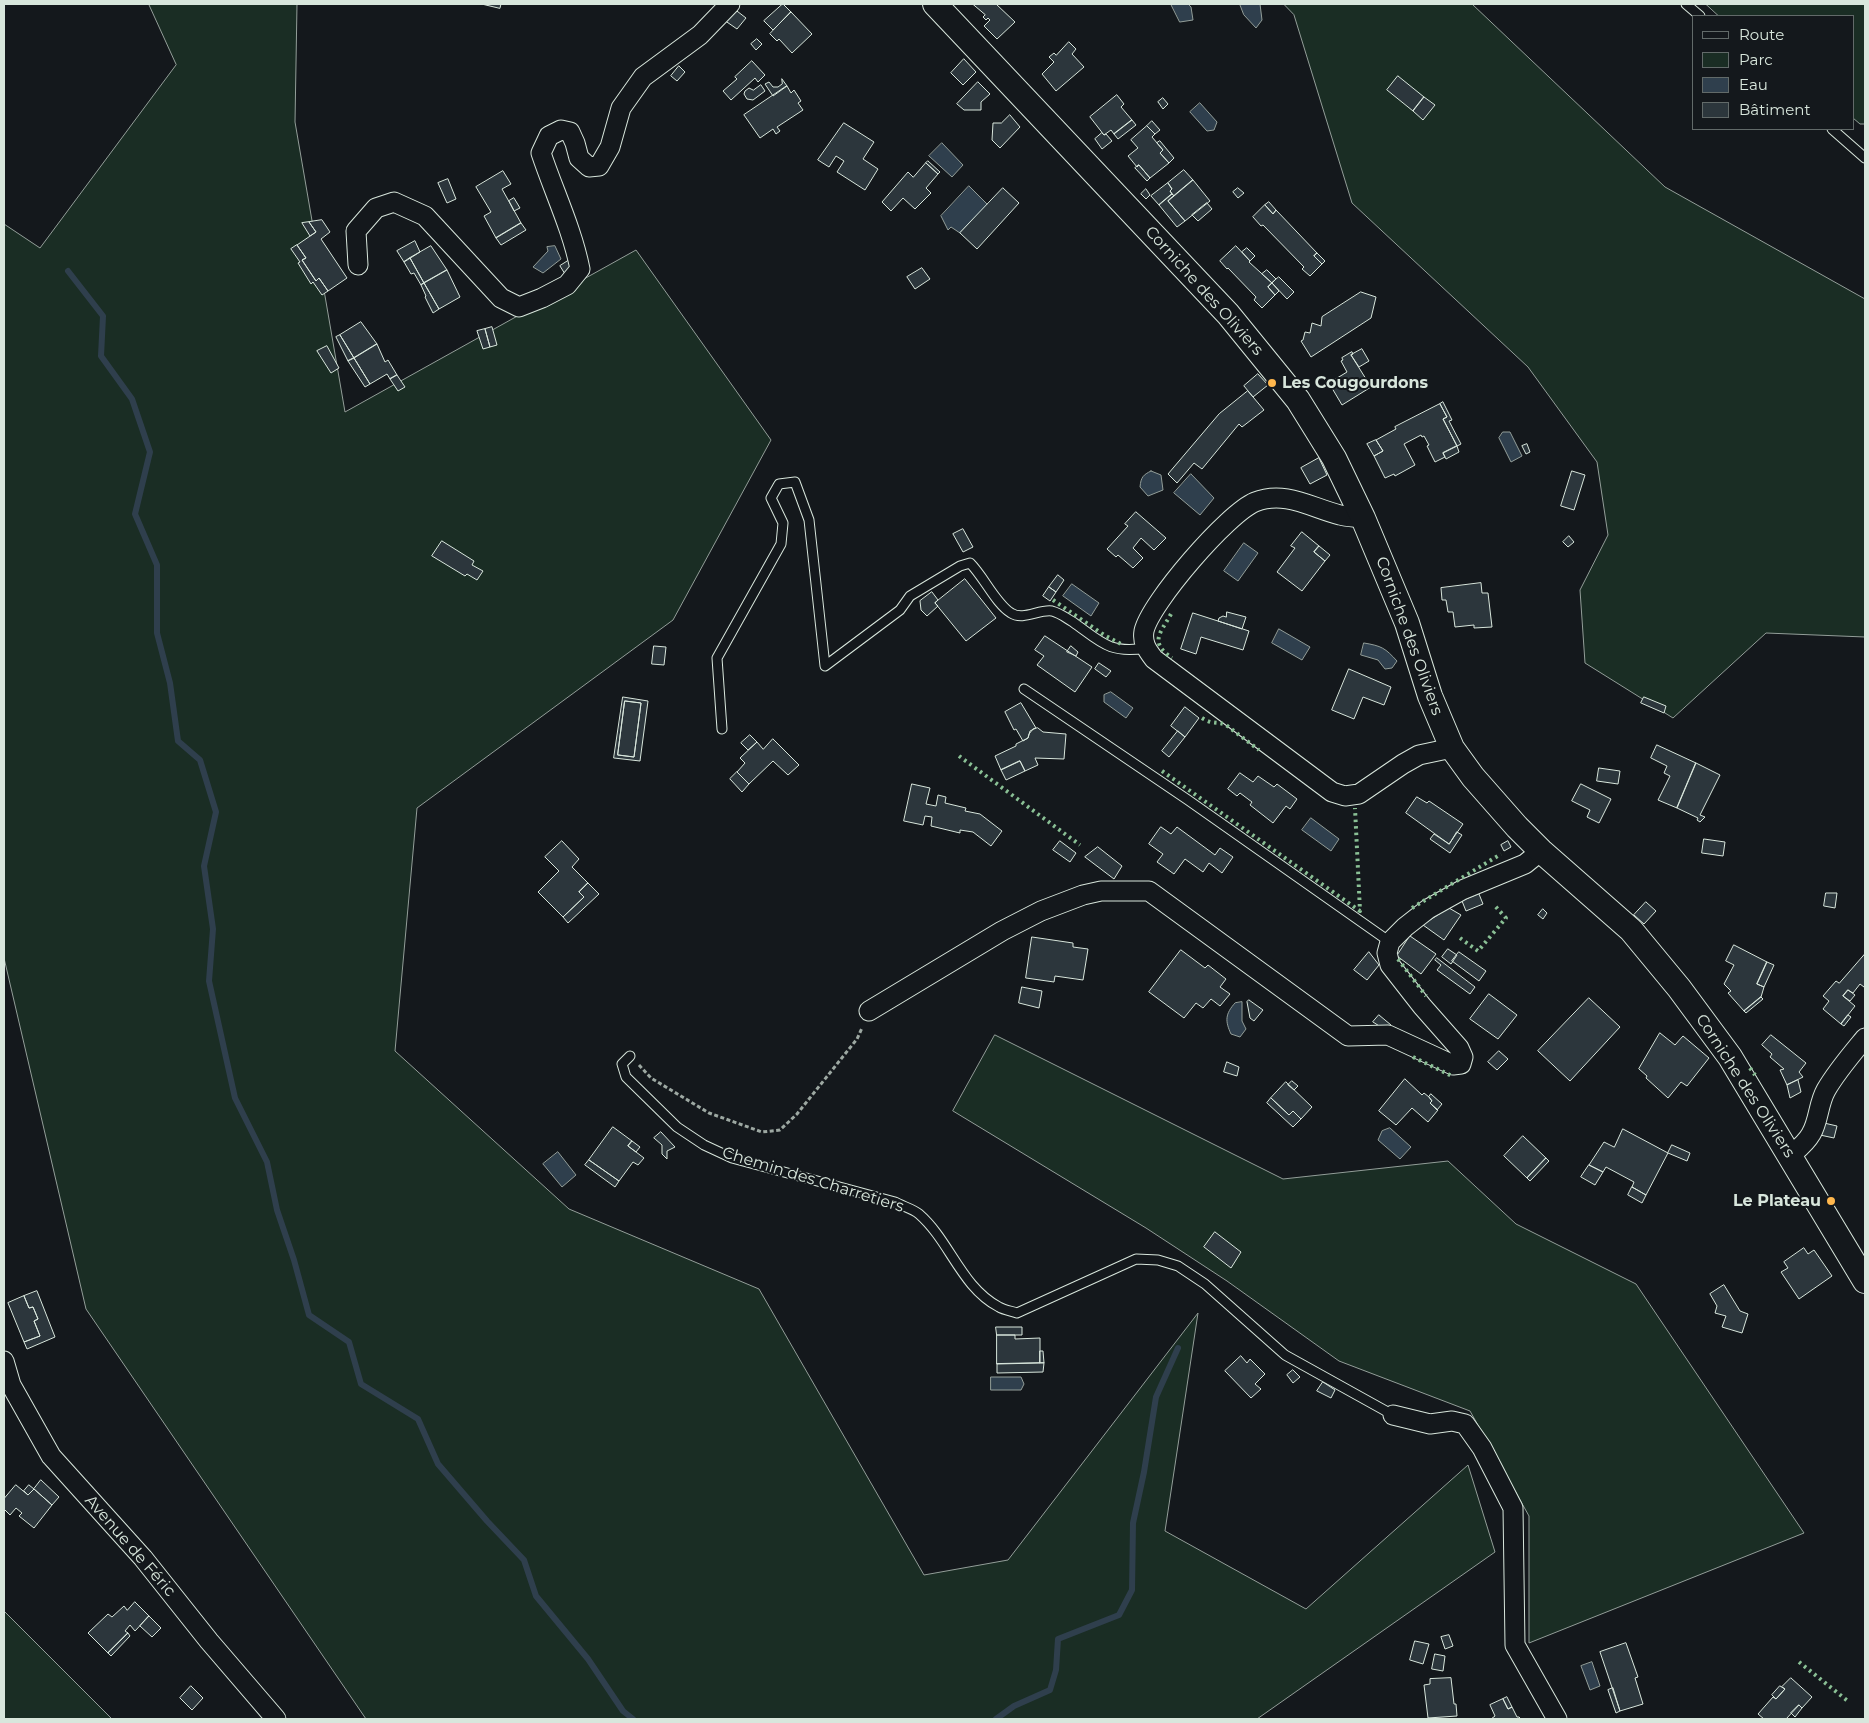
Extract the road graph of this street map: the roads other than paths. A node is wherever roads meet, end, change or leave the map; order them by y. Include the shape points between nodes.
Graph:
1 (730, 4) edge
2 (936, 4) edge
3 (1686, 4) edge
4 (1699, 15) edge
5 (1833, 130) edge
6 (1865, 158) edge
7 (358, 265) dead end
8 (1363, 518) junction
9 (1146, 648) junction
10 (1024, 689) dead end
11 (722, 729) dead end
12 (1452, 748) junction
13 (1541, 851) junction
14 (1390, 942) junction
15 (869, 1010) road end
16 (1865, 1038) edge
17 (630, 1056) road end
18 (1790, 1156) junction
19 (1865, 1281) edge
20 (4, 1361) edge
21 (1393, 1415) joint
22 (276, 1719) edge
23 (1557, 1719) edge

1 - 7 street via 700,35 643,77 621,108 610,147 599,166 589,167 579,158 570,132 561,130 550,136 541,153 572,236 580,269 567,285 519,307 501,298 424,216 394,202 376,208 356,230
2 - 8 street, Corniche des Oliviers via 1228,314 1273,367 1316,427
3 - 4 lane
5 - 6 lane
8 - 9 street via 1340,515 1278,497 1255,502 1231,518 1208,540 1160,601 1144,629
8 - 12 street, Corniche des Oliviers via 1407,623 1430,696
9 - 11 lane via 1109,648 1052,611 1014,615 1005,609 970,563 910,596 900,610 825,666 809,520 795,482 779,484 771,498 782,523 781,544 717,658
9 - 12 street via 1154,659 1338,794 1360,794 1419,755
10 - 14 lane
12 - 13 street, Corniche des Oliviers via 1473,777
13 - 14 street via 1525,864 1462,890 1428,909
13 - 18 street, Corniche des Oliviers via 1631,930 1654,956 1730,1058
14 - 15 street via 1387,953 1390,965 1460,1048 1461,1064 1453,1065 1388,1035 1348,1036 1149,891 1101,891 1041,911
16 - 18 street via 1825,1091 1812,1132
17 - 21 lane, Chemin des Charretiers via 622,1064 626,1077 677,1127 704,1145 732,1158 895,1202 918,1213 936,1232 964,1276 1000,1308 1017,1313 1136,1259 1158,1260 1178,1266 1205,1284 1285,1355
18 - 19 street, Corniche des Oliviers
20 - 22 street, Avenue de Féric via 11,1385 51,1456 143,1558
21 - 23 street, Chemin des Charretiers via 1430,1424 1452,1421 1465,1424 1482,1448 1513,1508 1515,1644

